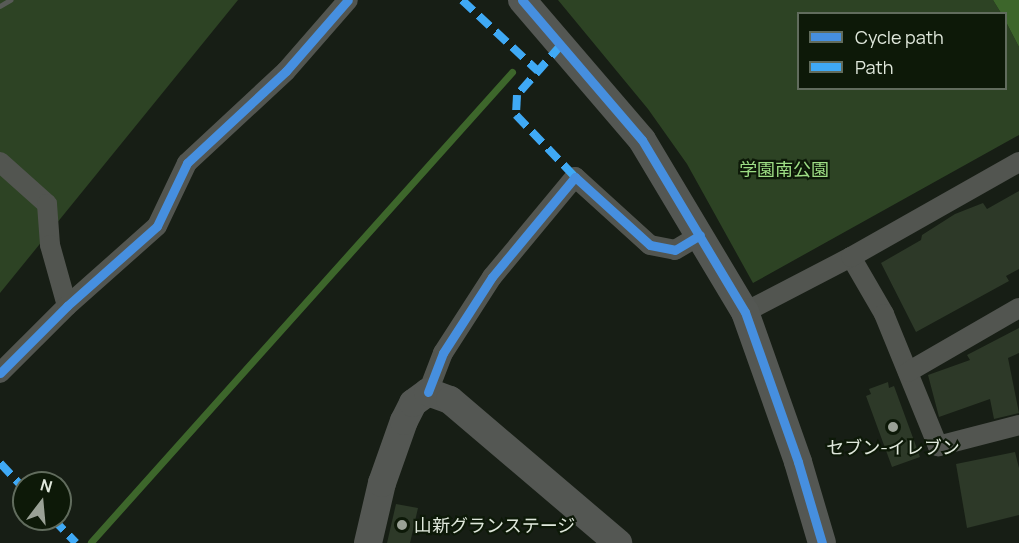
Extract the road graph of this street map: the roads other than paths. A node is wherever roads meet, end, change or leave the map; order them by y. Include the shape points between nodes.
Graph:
1 (348, 0) edge
2 (522, 0) edge
3 (0, 162) edge
4 (1019, 162) edge
5 (700, 235) junction
6 (851, 257) junction
7 (67, 306) junction
8 (1019, 308) edge
9 (745, 312) junction
10 (908, 372) junction
11 (0, 373) edge
12 (428, 392) junction
13 (1019, 425) edge
14 (368, 543) edge
15 (618, 543) edge
16 (822, 543) edge

1 - 7 street via 286,71 187,163 157,226
2 - 5 street via 642,140
3 - 7 street via 47,204 50,245
4 - 6 street
5 - 9 street
5 - 12 street via 675,250 650,245 575,177 492,277 443,353
6 - 9 street
6 - 10 street via 884,314
7 - 11 street
8 - 10 street
9 - 16 street
10 - 13 street via 938,446
12 - 14 street via 413,403 404,421 382,483
12 - 15 street via 450,400

